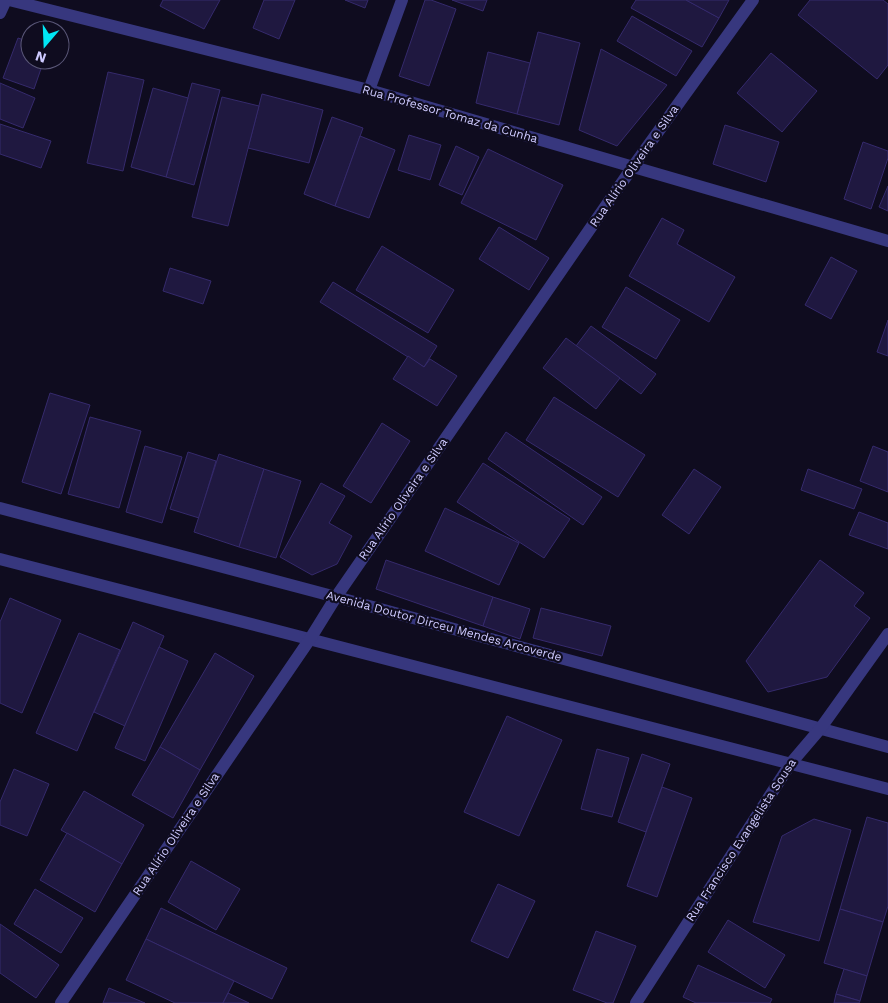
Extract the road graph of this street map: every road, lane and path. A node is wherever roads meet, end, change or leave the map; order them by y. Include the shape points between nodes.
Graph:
1 (7, 0) edge
2 (402, 0) edge
3 (753, 0) edge
4 (0, 14) edge
5 (369, 90) junction
6 (632, 168) junction
7 (888, 241) edge
8 (0, 508) edge
9 (0, 559) edge
10 (336, 597) junction
11 (888, 634) edge
12 (310, 639) junction
13 (820, 729) junction
14 (888, 747) edge
15 (791, 763) junction
16 (888, 789) edge
17 (61, 1003) edge
18 (636, 1003) edge

1 - 4 street
1 - 5 street, Rua Professor Tomaz da Cunha
2 - 5 street
3 - 6 street, Rua Alírio Oliveira e Silva
5 - 6 street, Rua Professor Tomaz da Cunha
6 - 7 street, Rua Professor Tomaz da Cunha
6 - 10 street, Rua Alírio Oliveira e Silva
8 - 10 street, Avenida Doutor Dirceu Mendes Arcoverde
9 - 12 street
10 - 12 street, Rua Alírio Oliveira e Silva
10 - 13 street, Avenida Doutor Dirceu Mendes Arcoverde
11 - 13 street, Rua Francisco Evangelista Sousa
12 - 15 street
12 - 17 street, Rua Alírio Oliveira e Silva
13 - 14 street, Avenida Doutor Dirceu Mendes Arcoverde
13 - 15 street, Rua Francisco Evangelista Sousa
15 - 16 street
15 - 18 street, Rua Francisco Evangelista Sousa

